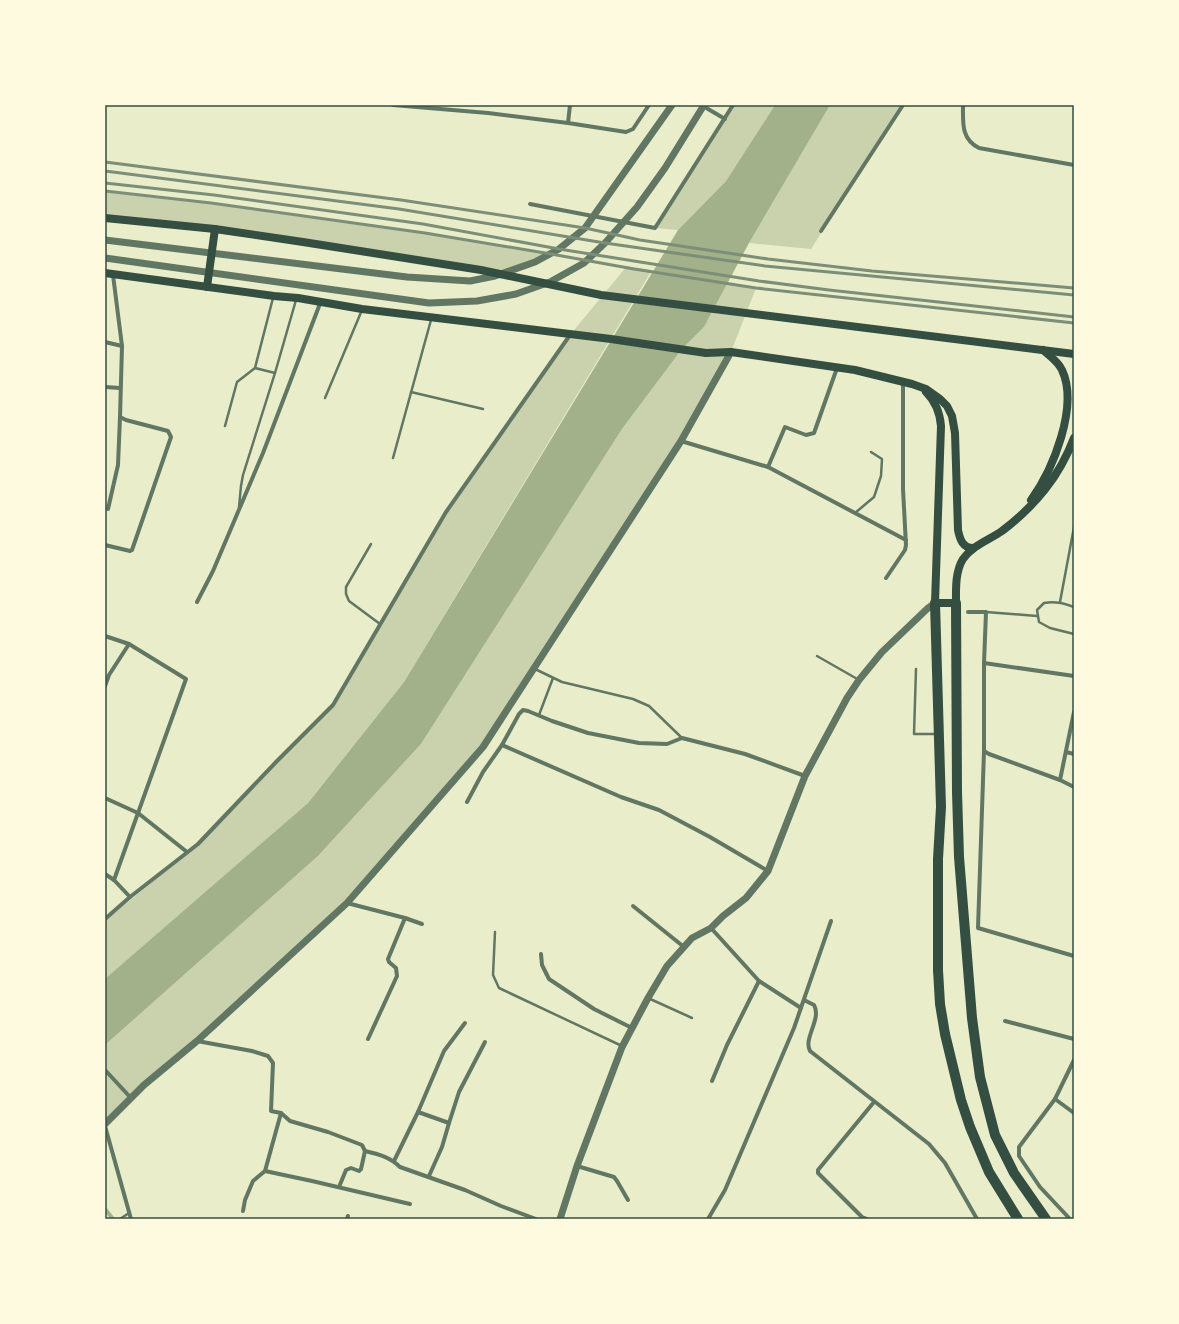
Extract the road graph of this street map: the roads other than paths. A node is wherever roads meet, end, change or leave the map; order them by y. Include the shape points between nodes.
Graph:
1 (393, 105) edge
2 (570, 105) edge
3 (649, 105) edge
4 (672, 105) edge
5 (703, 105) edge
6 (733, 105) edge
7 (903, 105) edge
8 (963, 105) edge
9 (725, 119) junction
10 (568, 123) junction
11 (1074, 165) edge
12 (530, 204) dead end
13 (105, 218) edge
14 (215, 229) junction
15 (821, 231) dead end
16 (105, 240) edge
17 (105, 258) edge
18 (109, 274) edge
19 (207, 287) junction
20 (274, 296) junction
21 (298, 298) junction
22 (321, 301) junction
23 (362, 309) junction
24 (432, 318) junction
25 (570, 335) junction
26 (105, 342) edge
27 (122, 346) junction
28 (1042, 349) junction
29 (731, 352) junction
30 (1074, 354) edge
31 (837, 367) junction
32 (255, 368) junction
33 (275, 373) junction
34 (903, 381) junction
35 (912, 384) junction
36 (105, 387) edge
37 (120, 388) junction
38 (411, 392) junction
39 (325, 398) dead end
40 (483, 409) dead end
41 (120, 417) junction
42 (225, 426) dead end
43 (1074, 438) edge
44 (681, 441) junction
45 (871, 452) dead end
46 (393, 458) dead end
47 (768, 467) junction
48 (108, 509) dead end
49 (239, 511) junction
50 (854, 514) junction
51 (1010, 525) junction
52 (1074, 527) edge
53 (906, 540) junction
54 (105, 544) edge
55 (371, 544) dead end
56 (973, 548) junction
57 (886, 578) dead end
58 (197, 602) dead end
59 (1060, 602) junction
60 (935, 603) junction
61 (956, 603) junction
62 (1074, 607) edge
63 (968, 612) dead end
64 (986, 612) junction
65 (1037, 616) junction
66 (380, 624) junction
67 (1074, 634) edge
68 (105, 636) edge
69 (129, 644) junction
70 (818, 656) dead end
71 (984, 663) junction
72 (534, 669) junction
73 (916, 669) dead end
74 (1074, 676) edge
75 (553, 678) junction
76 (859, 680) junction
77 (105, 686) edge
78 (1074, 712) edge
79 (538, 716) junction
80 (938, 734) junction
81 (682, 738) junction
82 (502, 745) junction
83 (984, 751) junction
84 (1066, 752) junction
85 (1074, 754) edge
86 (805, 776) junction
87 (1060, 780) junction
88 (1074, 787) edge
89 (105, 798) edge
90 (467, 802) dead end
91 (138, 813) junction
92 (187, 852) junction
93 (768, 871) junction
94 (105, 874) edge
95 (114, 880) junction
96 (130, 897) junction
97 (347, 903) junction
98 (634, 906) dead end
99 (405, 918) junction
100 (105, 919) edge
101 (831, 921) dead end
102 (422, 924) dead end
103 (711, 928) junction
104 (495, 932) dead end
105 (684, 947) junction
106 (541, 954) dead end
107 (1074, 956) edge
108 (759, 981) junction
109 (648, 998) junction
110 (804, 1000) junction
111 (801, 1008) junction
112 (692, 1018) dead end
113 (1005, 1021) dead end
114 (464, 1023) dead end
115 (632, 1028) junction
116 (368, 1039) dead end
117 (1074, 1039) edge
118 (197, 1041) junction
119 (485, 1042) dead end
120 (622, 1047) junction
121 (1074, 1060) edge
122 (105, 1070) edge
123 (712, 1082) dead end
124 (131, 1098) junction
125 (1055, 1098) junction
126 (874, 1102) junction
127 (418, 1112) junction
128 (281, 1113) junction
129 (1074, 1113) edge
130 (449, 1123) junction
131 (105, 1125) edge
132 (365, 1151) junction
133 (394, 1161) junction
134 (577, 1166) junction
135 (265, 1171) junction
136 (429, 1176) junction
137 (339, 1187) junction
138 (628, 1200) dead end
139 (410, 1204) dead end
140 (242, 1211) dead end
141 (130, 1212) junction
142 (864, 1218) edge
143 (120, 1219) edge
144 (131, 1219) edge
145 (536, 1219) edge
146 (560, 1219) edge
147 (708, 1219) edge
148 (855, 1219) edge
149 (977, 1219) edge
150 (1018, 1219) edge
151 (1046, 1219) edge
152 (1070, 1219) edge

1 - 10 street
2 - 10 street
3 - 10 street via 633,129 626,132
4 - 16 street via 585,228 571,241 546,256 495,276 470,281 407,277
5 - 9 street
5 - 17 street via 665,168 642,200 604,243 584,263 550,282 516,294 477,301 429,303
6 - 9 street
7 - 15 street
8 - 11 street via 965,133 971,144 979,148
9 - 12 street via 655,228
13 - 14 main road
14 - 19 main road
14 - 28 main road via 481,270 602,294
18 - 19 main road
18 - 27 street
19 - 20 main road
20 - 21 main road
20 - 32 lane
21 - 22 main road
21 - 33 lane via 294,304
22 - 23 main road
22 - 49 street
23 - 24 main road
23 - 39 lane
24 - 25 main road
24 - 38 lane
25 - 29 main road via 706,353
25 - 66 street via 446,512
26 - 27 street
27 - 37 street
28 - 30 main road
28 - 51 main road via 1054,359 1066,378 1066,417 1042,483
29 - 31 main road
29 - 44 street
31 - 34 main road
31 - 47 street via 814,433 806,435 785,427
32 - 33 lane
32 - 42 lane via 237,382
33 - 49 lane via 243,474
34 - 35 main road
34 - 53 street via 903,489
35 - 56 main road via 926,389 940,399 952,416 955,433 958,530 964,545
35 - 60 main road via 931,397 936,404 941,422
36 - 37 street
37 - 41 street
38 - 40 lane
38 - 46 lane
41 - 48 street via 118,465
41 - 54 street via 168,431 171,437 134,546 130,551
43 - 51 main road via 1050,484
44 - 47 street
44 - 72 street
45 - 50 lane via 882,459 881,476 874,497
47 - 50 street
49 - 58 street
50 - 53 street
51 - 56 main road
52 - 59 lane
53 - 57 street via 904,550
55 - 66 lane via 346,587 346,594 349,601
56 - 61 main road via 959,568
59 - 62 lane
59 - 65 lane via 1044,602 1037,610
60 - 61 main road
60 - 76 street via 882,652
60 - 80 highway
61 - 151 highway via 959,857 972,1018 980,1077 995,1135 1014,1173
63 - 64 street
64 - 65 lane
64 - 71 street
65 - 67 lane via 1044,626
66 - 92 street via 333,705 198,844
68 - 69 street
69 - 77 street
69 - 91 street via 186,679
70 - 76 lane
71 - 74 street
71 - 83 street
72 - 75 lane
72 - 97 street via 483,747
73 - 80 lane via 914,734
75 - 79 lane
75 - 81 lane via 634,699 649,706
76 - 86 street
78 - 84 street
79 - 81 street via 588,733 640,744 667,744
79 - 82 street via 523,710
80 - 150 highway via 941,807 938,859 940,1004 957,1085 970,1127 989,1172
81 - 86 street via 745,754
82 - 90 street via 483,772
82 - 93 street via 621,797 659,810
83 - 87 street
83 - 107 street via 978,928
84 - 85 street
84 - 87 street
86 - 93 street
87 - 88 street
89 - 91 street
91 - 92 street
91 - 95 street
92 - 96 street
93 - 103 street via 746,898
94 - 95 street
95 - 96 street
96 - 100 street
97 - 99 street
97 - 118 street
98 - 105 street
99 - 102 street
99 - 116 street via 388,959 396,968 396,976
101 - 110 street
103 - 105 street via 692,938
103 - 108 street
104 - 120 lane via 493,975 499,988
105 - 109 street via 667,966
106 - 115 street via 542,965 549,978 594,1009
108 - 111 street
108 - 123 street via 727,1045
109 - 112 lane
109 - 115 street
110 - 111 street
110 - 126 street via 814,1005 816,1011 808,1045 810,1051
111 - 147 street via 726,1190
113 - 117 street
114 - 127 street via 444,1052
115 - 120 street
118 - 124 street
118 - 128 street via 268,1056 273,1063 271,1111
119 - 130 street via 459,1092
120 - 134 street
121 - 125 street
122 - 124 street
124 - 131 street
125 - 129 street
125 - 152 street via 1019,1147 1019,1156 1040,1187
126 - 142 street via 818,1170 818,1173
126 - 149 street via 929,1144 945,1163
127 - 130 street
127 - 133 street
128 - 132 street via 290,1121 362,1145
128 - 135 street
130 - 136 street
131 - 141 street
132 - 133 street
132 - 137 street via 361,1169 346,1170
133 - 136 street via 400,1167
134 - 138 street via 614,1178
134 - 146 street
135 - 137 street
135 - 140 street via 253,1180
136 - 145 street
137 - 139 street
141 - 143 lane
141 - 144 street
142 - 148 street

